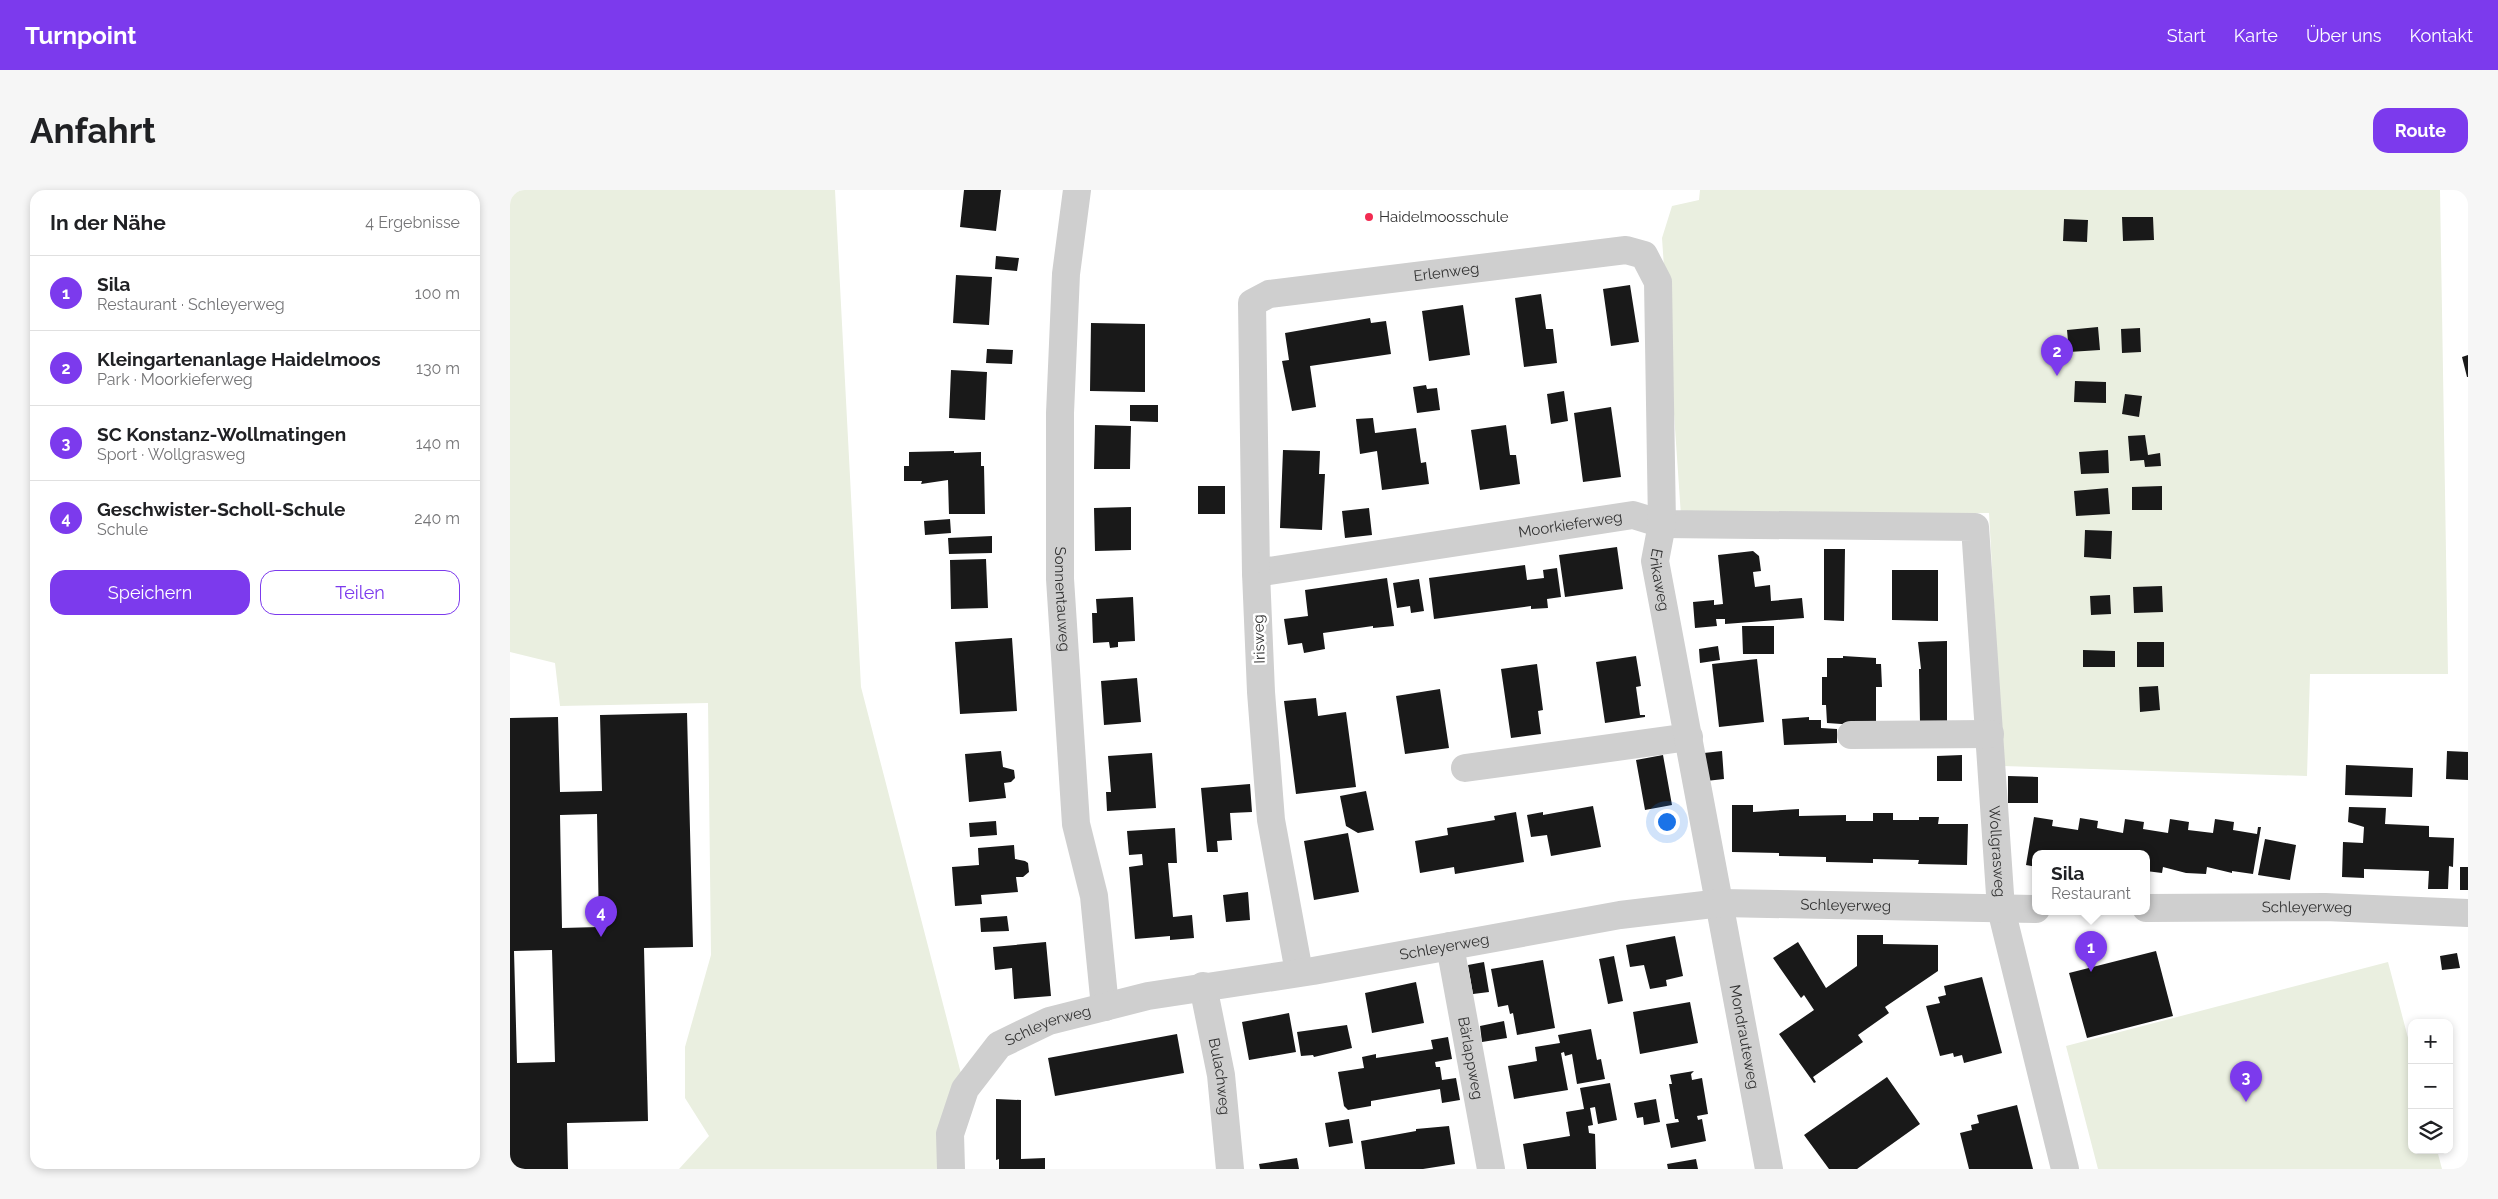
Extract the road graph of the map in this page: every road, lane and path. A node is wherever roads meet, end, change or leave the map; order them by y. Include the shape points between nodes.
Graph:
1 (1077, 190) edge
2 (1644, 255) joint
3 (1252, 303) joint
4 (1662, 524) junction
5 (1975, 527) joint
6 (1256, 573) junction
7 (1990, 734) junction
8 (1851, 735) dead end
9 (1689, 737) junction
10 (1465, 768) dead end
11 (1721, 903) junction
12 (2150, 908) edge
13 (2001, 909) junction
14 (2032, 909) edge
15 (2468, 913) edge
16 (1450, 946) junction
17 (1299, 972) junction
18 (1203, 986) junction
19 (1105, 1007) junction
20 (951, 1169) edge
21 (1230, 1169) edge
22 (1491, 1169) edge
23 (1769, 1169) edge
24 (2065, 1169) edge

1 - 19 street, Sonnentauweg via 1066,274 1060,413 1060,579 1076,824 1094,896
2 - 3 street, Erlenweg via 1626,250 1269,294
2 - 4 street, Erikaweg via 1658,282
3 - 6 street, Irisweg
4 - 5 street, Moorkieferweg
4 - 6 street, Moorkieferweg via 1633,515
4 - 9 street, Erikaweg via 1656,561
5 - 7 street, Wollgrasweg
6 - 17 street, Irisweg via 1271,820
7 - 8 street
7 - 13 street, Wollgrasweg
9 - 10 street
9 - 11 street, Erikaweg
11 - 13 street, Schleyerweg
11 - 16 street, Schleyerweg via 1620,915
11 - 23 street, Mondrauteweg
12 - 15 street, Schleyerweg via 2325,907
13 - 14 street, Schleyerweg
13 - 24 street, Wollgrasweg
16 - 17 street, Schleyerweg
16 - 22 street, Bärlappweg
17 - 18 street, Schleyerweg
18 - 19 street, Schleyerweg
18 - 21 street, Bulachweg via 1221,1075
19 - 20 street, Schleyerweg via 1049,1021 999,1045 965,1089 950,1134

